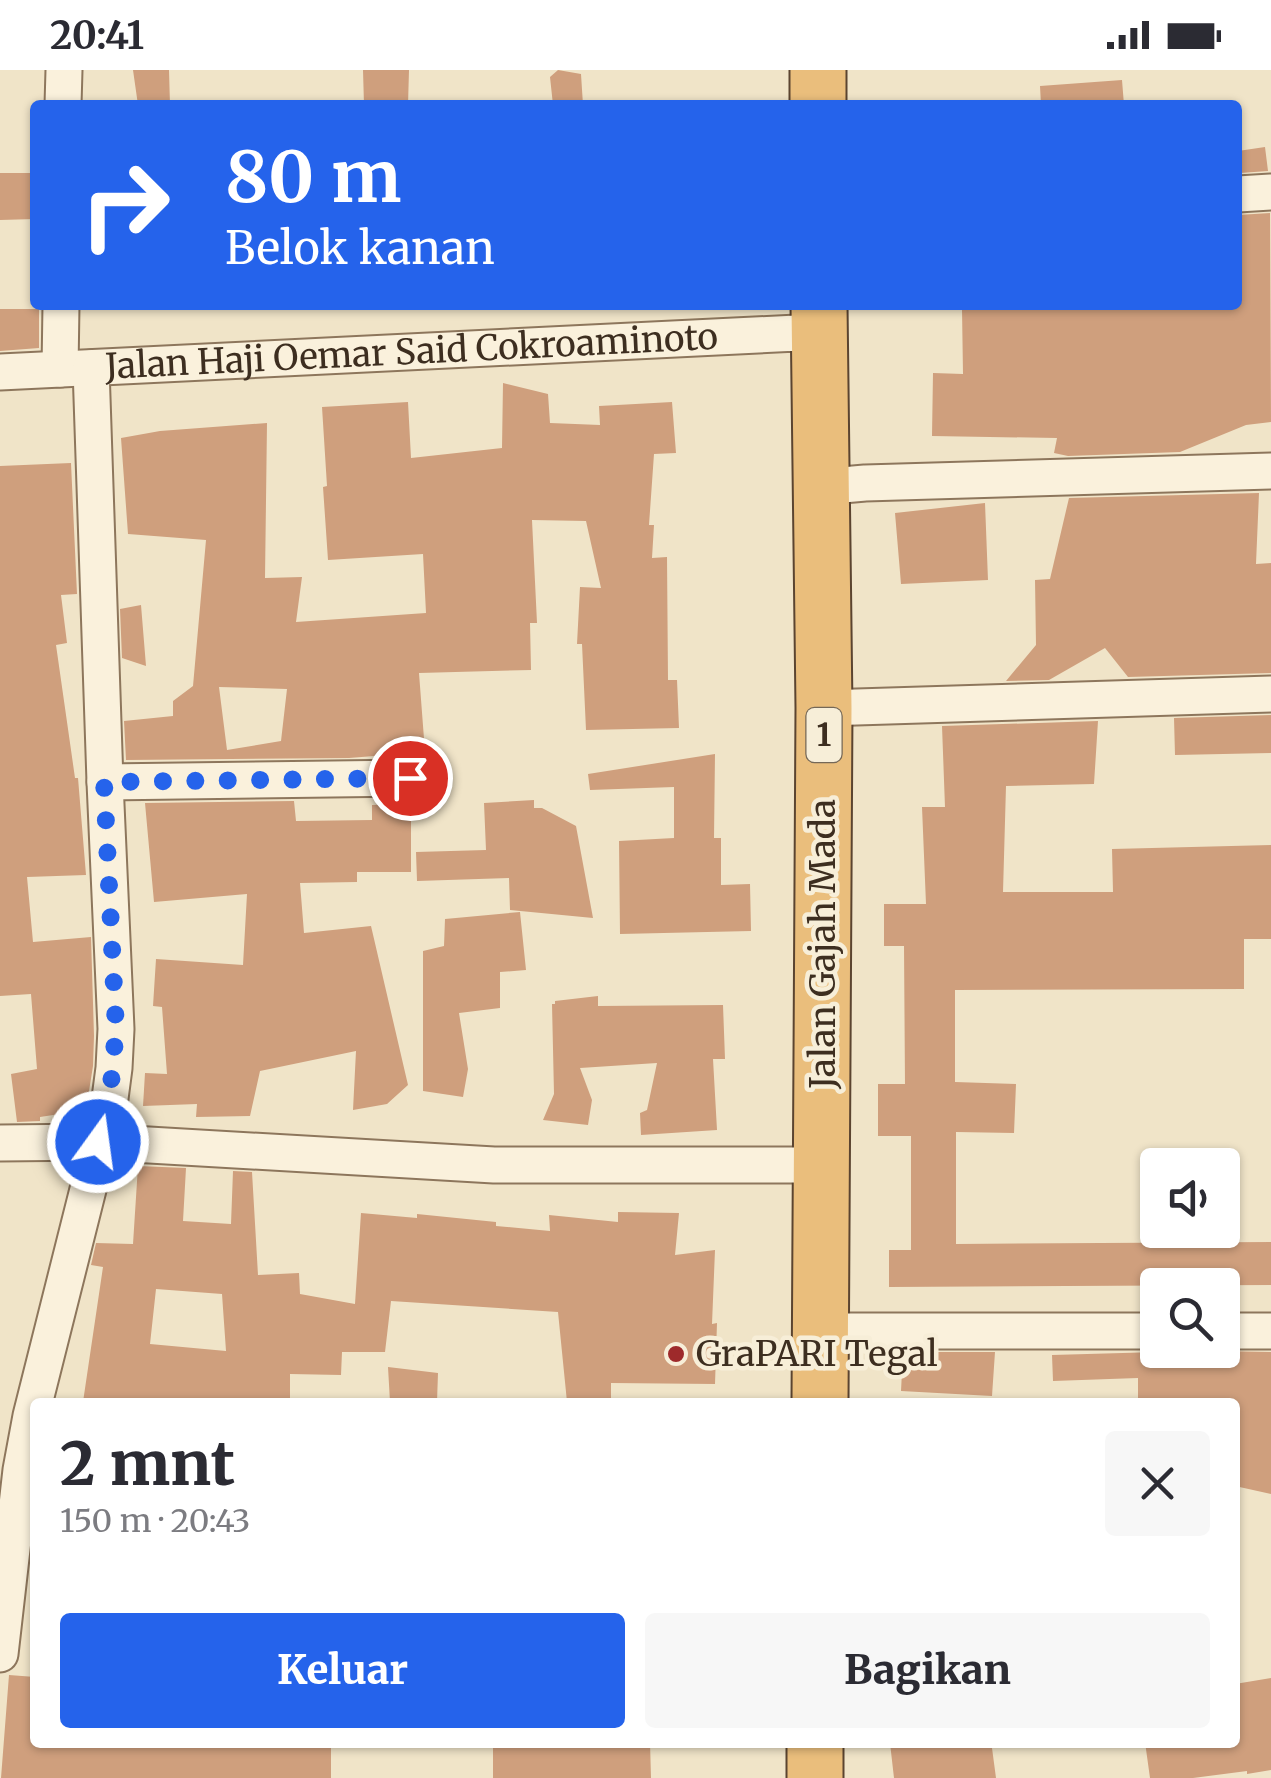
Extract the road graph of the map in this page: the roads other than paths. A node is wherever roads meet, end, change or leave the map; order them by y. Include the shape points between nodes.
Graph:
1 (64, 70) edge
2 (818, 70) edge
3 (63, 100) edge
4 (818, 100) edge
5 (1271, 192) edge
6 (1242, 194) edge
7 (62, 310) edge
8 (819, 326) edge
9 (76, 369) junction
10 (0, 372) edge
11 (1271, 470) edge
12 (820, 487) junction
13 (1271, 694) edge
14 (824, 708) junction
15 (410, 778) dead end
16 (104, 782) junction
17 (98, 1142) junction
18 (0, 1143) edge
19 (822, 1164) junction
20 (821, 1331) junction
21 (1140, 1331) edge
22 (1240, 1331) edge
23 (1271, 1331) edge
24 (37, 1398) edge
25 (820, 1398) edge
26 (30, 1430) edge
27 (0, 1654) edge
28 (815, 1748) edge
29 (815, 1778) edge

1 - 3 street
2 - 4 highway
5 - 6 street
7 - 9 street
8 - 9 street, Jalan Haji Oemar Said Cokroaminoto via 797,333
8 - 12 highway, Jalan Gajah Mada / 1
9 - 10 street, Jalan Haji Oemar Said Cokroaminoto
9 - 16 street
11 - 12 street
12 - 14 highway, Jalan Gajah Mada / 1
13 - 14 street
14 - 19 highway, Jalan Gajah Mada / 1
15 - 16 street
16 - 17 street via 116,1029 109,1106
17 - 18 street
17 - 19 street via 494,1165
17 - 24 street
19 - 20 highway, Jalan Gajah Mada / 1
20 - 21 street
20 - 25 highway, Jalan Gajah Mada / 1
22 - 23 street
26 - 27 street
28 - 29 highway

